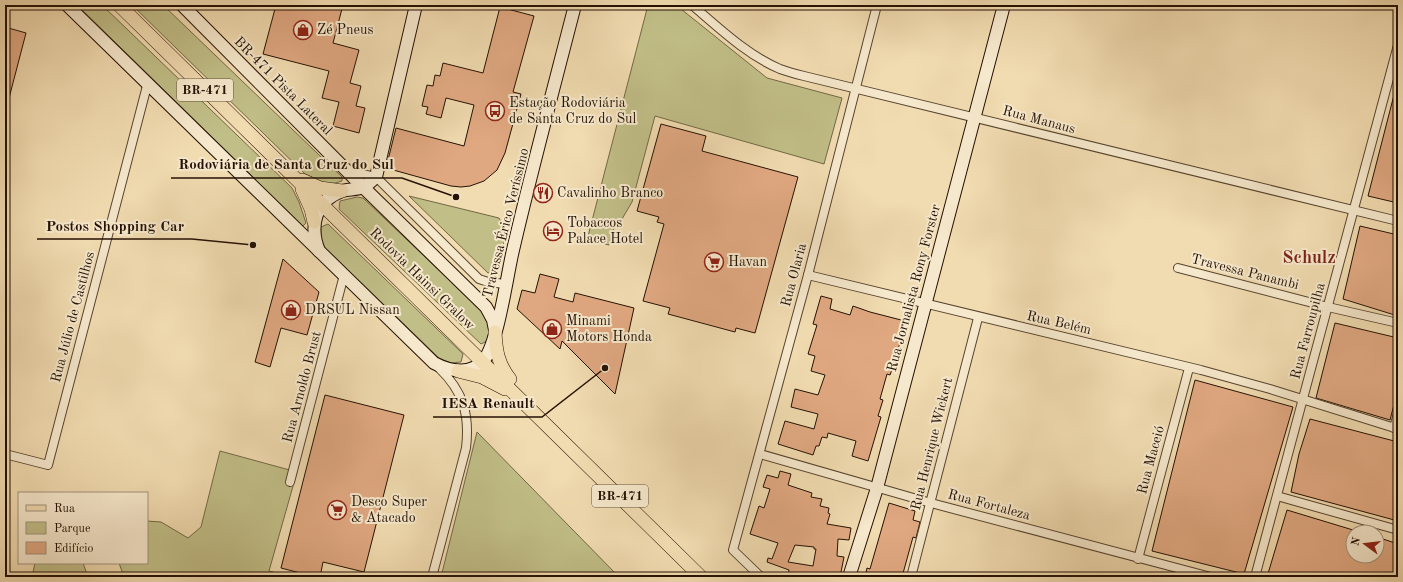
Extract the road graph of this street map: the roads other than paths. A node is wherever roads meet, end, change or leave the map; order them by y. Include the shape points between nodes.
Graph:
1 (67, 5) edge
2 (119, 5) edge
3 (182, 5) edge
4 (416, 5) edge
5 (575, 5) edge
6 (877, 5) edge
7 (1004, 5) edge
8 (697, 7) edge
9 (1398, 45) edge
10 (148, 82) junction
11 (855, 90) junction
12 (975, 117) junction
13 (346, 170) junction
14 (292, 175) junction
15 (376, 177) junction
16 (363, 187) junction
17 (342, 191) junction
18 (323, 206) junction
19 (1353, 210) junction
20 (1398, 221) edge
21 (314, 222) junction
22 (320, 252) junction
23 (1178, 268) dead end
24 (344, 275) junction
25 (808, 275) junction
26 (505, 284) junction
27 (926, 305) junction
28 (1328, 306) junction
29 (978, 318) junction
30 (1398, 322) edge
31 (495, 332) junction
32 (483, 361) junction
33 (434, 363) junction
34 (1189, 368) junction
35 (458, 371) junction
36 (1303, 400) junction
37 (1398, 413) edge
38 (538, 415) junction
39 (1396, 429) edge
40 (5, 454) edge
41 (760, 454) junction
42 (290, 482) dead end
43 (877, 488) junction
44 (1277, 496) junction
45 (931, 503) junction
46 (1398, 530) edge
47 (1138, 558) junction
48 (1176, 573) edge
49 (432, 577) edge
50 (702, 577) edge
51 (761, 577) edge
52 (849, 577) edge
53 (911, 577) edge
54 (1211, 577) edge
55 (1255, 577) edge

1 - 10 street
2 - 14 main road, Rodovia Hainsi Gralow / BR-471
3 - 13 street, BR-471 Pista Lateral
4 - 15 street
5 - 26 street, Travessa Érico Veríssimo
6 - 11 street, Rua Olaria
7 - 12 street, Rua Jornalista Rony Forster
8 - 11 street, Rua Manaus via 727,35 780,69
9 - 19 street, Rua Farroupilha
10 - 22 street
10 - 40 street, Rua Júlio de Castilhos via 48,465
11 - 12 street, Rua Manaus
11 - 25 street, Rua Olaria
12 - 19 street, Rua Manaus
12 - 27 street, Rua Jornalista Rony Forster
13 - 15 street
13 - 16 street, BR-471 Pista Lateral
14 - 17 main road via 309,184
14 - 18 main road, Rodovia Hainsi Gralow / BR-471
14 - 21 main road via 304,192
15 - 16 street
15 - 26 street via 479,278
16 - 17 street
16 - 31 street, BR-471 Pista Lateral via 486,307 493,320
17 - 18 street
18 - 21 street
18 - 32 main road, Rodovia Hainsi Gralow / BR-471
19 - 20 street, Rua Manaus
19 - 28 street, Rua Farroupilha
21 - 22 street via 315,242
22 - 24 street
23 - 28 street, Travessa Panambi
24 - 33 street
24 - 42 street, Rua Arnoldo Brust
25 - 27 street, Rua Belém
25 - 41 street, Rua Olaria
26 - 31 street, Travessa Érico Veríssimo
27 - 29 street, Rua Belém
27 - 43 street, Rua Jornalista Rony Forster
28 - 30 street, Travessa Panambi
28 - 36 street, Rua Farroupilha
29 - 34 street, Rua Belém
29 - 45 street, Rua Henrique Wickert
31 - 32 street, Travessa Érico Veríssimo via 492,346
31 - 38 main road via 498,359 502,369
32 - 35 street via 475,368
32 - 38 main road, Rodovia Hainsi Gralow / BR-471
33 - 35 street
33 - 49 street via 460,393 468,433
34 - 36 street, Rua Belém
34 - 47 street, Rua Maceió
35 - 38 main road via 482,377 496,384
36 - 39 street, Rua Belém
36 - 44 street, Rua Farroupilha
37 - 39 street
38 - 50 main road, Rodovia Hainsi Gralow / BR-471
41 - 43 street, Rua Fortaleza
41 - 51 street, Rua Olaria via 733,550
43 - 45 street, Rua Fortaleza
43 - 52 street, Rua Jornalista Rony Forster
44 - 46 street
44 - 55 street, Rua Farroupilha
45 - 47 street, Rua Fortaleza
45 - 53 street, Rua Henrique Wickert
47 - 48 street, Rua Fortaleza
48 - 54 street, Rua Fortaleza

